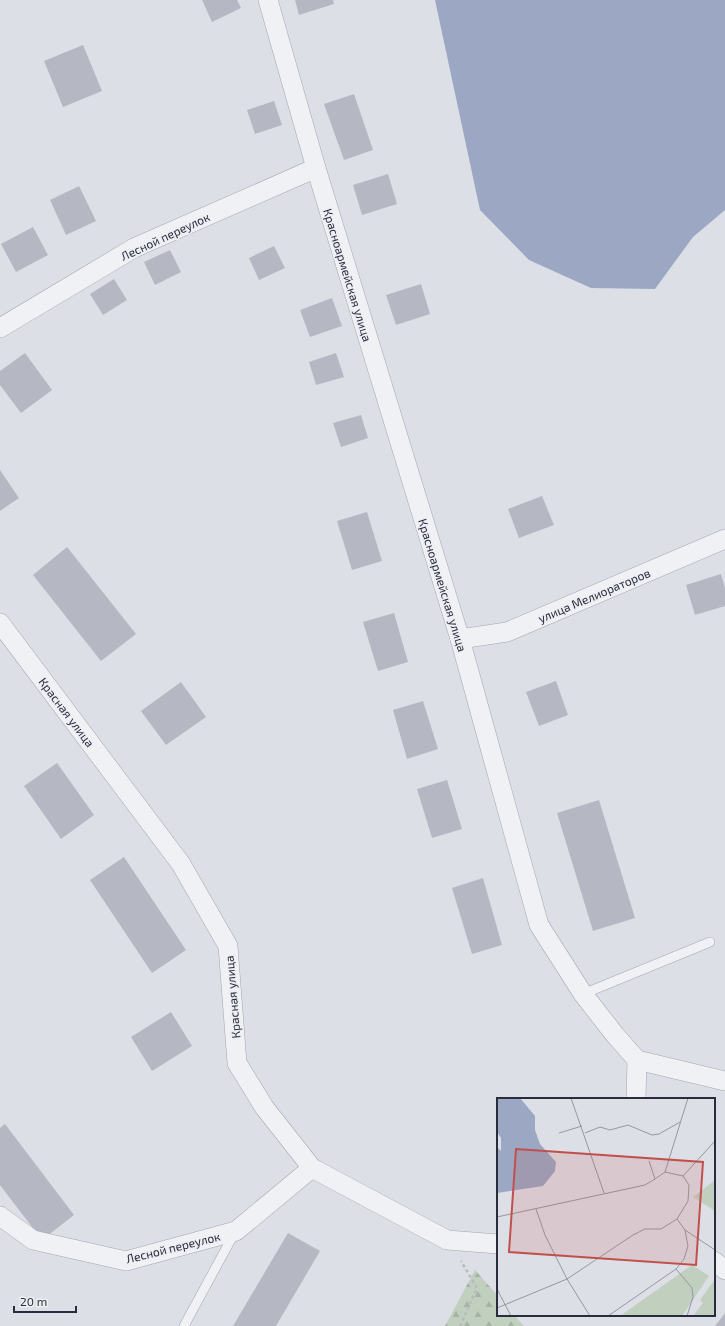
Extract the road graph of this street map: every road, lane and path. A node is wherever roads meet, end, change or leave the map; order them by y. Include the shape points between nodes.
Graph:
1 (268, 0) edge
2 (316, 168) junction
3 (0, 328) edge
4 (725, 539) edge
5 (0, 623) edge
6 (460, 639) junction
7 (710, 942) dead end
8 (583, 994) junction
9 (637, 1060) junction
10 (725, 1080) edge
11 (636, 1098) edge
12 (312, 1168) junction
13 (0, 1216) edge
14 (236, 1231) junction
15 (447, 1240) junction
16 (497, 1244) edge
17 (715, 1262) edge
18 (725, 1270) edge
19 (184, 1326) edge
20 (460, 1326) edge

1 - 2 street, Красноармейская улица
2 - 3 street, Лесной переулок via 134,248
2 - 6 street, Красноармейская улица
4 - 6 street, улица Мелиораторов via 507,632
5 - 12 street, Красная улица via 181,864 216,925 228,946 237,1063 264,1107
6 - 8 street, Красноармейская улица via 539,925
7 - 8 lane
8 - 9 street, Красноармейская улица
9 - 10 street
9 - 11 street
12 - 14 street
12 - 15 street, Красная улица
13 - 14 street, Лесной переулок via 34,1240 126,1261
14 - 19 lane
15 - 16 street, Красная улица
15 - 20 path via 478,1288
17 - 18 street

